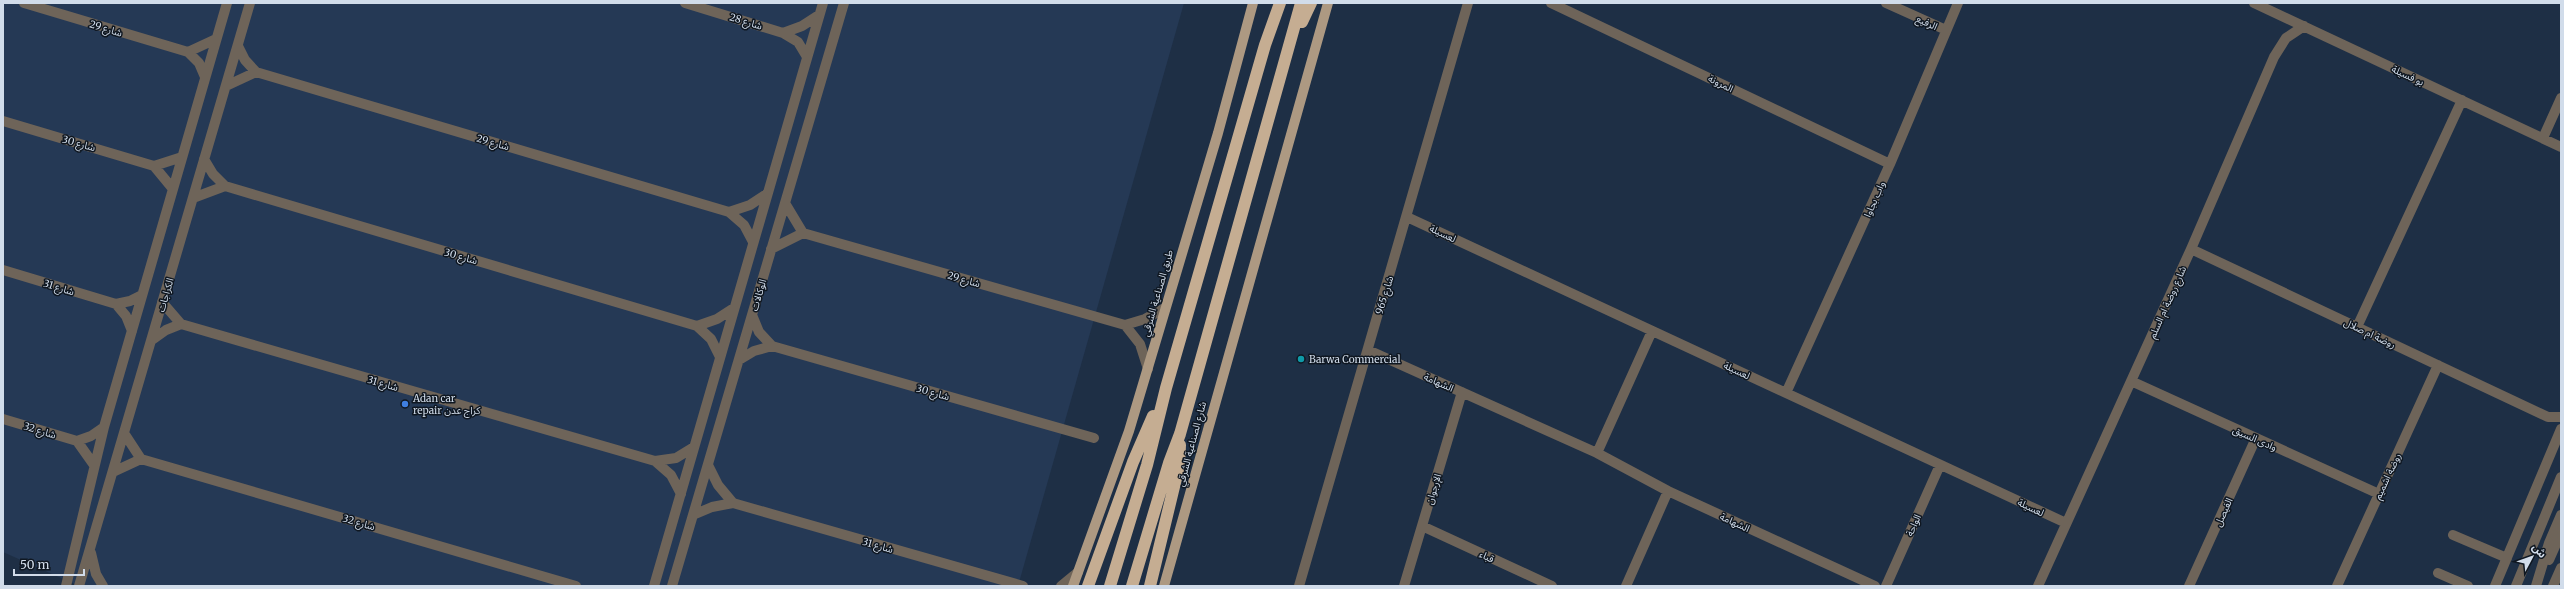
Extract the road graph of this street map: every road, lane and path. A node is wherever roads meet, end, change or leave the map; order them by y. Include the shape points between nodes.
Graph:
1 (24, 3) edge
2 (227, 3) edge
3 (250, 3) edge
4 (685, 3) edge
5 (823, 3) edge
6 (844, 3) edge
7 (1253, 3) edge
8 (1271, 3) edge
9 (1280, 3) edge
10 (1301, 3) edge
11 (1311, 3) edge
12 (1328, 3) edge
13 (1468, 3) edge
14 (1551, 3) edge
15 (1886, 3) edge
16 (1958, 3) edge
17 (2254, 3) edge
18 (1575, 8) edge
19 (819, 15) junction
20 (2304, 26) junction
21 (1946, 30) junction
22 (783, 33) junction
23 (216, 39) junction
24 (1265, 45) junction
25 (238, 46) junction
26 (188, 52) junction
27 (1289, 52) junction
28 (807, 57) junction
29 (256, 72) junction
30 (206, 76) junction
31 (226, 86) junction
32 (2561, 98) edge
33 (2462, 100) junction
34 (3, 121) edge
35 (2543, 138) junction
36 (2561, 147) edge
37 (182, 157) junction
38 (204, 159) junction
39 (1890, 164) junction
40 (154, 166) junction
41 (225, 186) junction
42 (173, 189) junction
43 (768, 193) junction
44 (193, 198) junction
45 (785, 203) junction
46 (729, 212) junction
47 (1407, 217) junction
48 (803, 233) junction
49 (753, 242) junction
50 (772, 249) junction
51 (2191, 249) junction
52 (3, 270) edge
53 (142, 295) junction
54 (162, 302) junction
55 (116, 304) junction
56 (734, 308) junction
57 (1164, 308) junction
58 (752, 315) junction
59 (181, 324) junction
60 (1125, 325) junction
61 (698, 326) junction
62 (2357, 327) junction
63 (1652, 330) junction
64 (132, 331) junction
65 (152, 340) junction
66 (772, 346) junction
67 (1368, 350) junction
68 (720, 357) junction
69 (739, 360) junction
70 (2438, 365) junction
71 (1148, 369) junction
72 (2131, 381) junction
73 (1166, 388) junction
74 (1462, 392) junction
75 (1786, 393) junction
76 (2548, 417) junction
77 (2561, 417) edge
78 (3, 419) edge
79 (104, 427) junction
80 (2560, 431) edge
81 (124, 433) junction
82 (1180, 434) junction
83 (1094, 438) dead end
84 (2256, 438) junction
85 (77, 441) junction
86 (694, 447) junction
87 (1597, 453) junction
88 (141, 459) junction
89 (654, 461) junction
90 (94, 465) junction
91 (708, 465) junction
92 (1940, 465) junction
93 (113, 472) junction
94 (2560, 480) edge
95 (1668, 491) junction
96 (681, 494) junction
97 (2379, 494) junction
98 (733, 503) junction
99 (693, 515) junction
100 (2561, 515) edge
101 (2066, 524) junction
102 (1422, 526) junction
103 (2453, 535) dead end
104 (2560, 537) edge
105 (91, 547) junction
106 (2507, 558) junction
107 (2561, 568) edge
108 (1078, 572) junction
109 (2438, 573) dead end
110 (655, 582) edge
111 (66, 586) edge
112 (80, 586) edge
113 (103, 586) edge
114 (576, 586) edge
115 (647, 586) edge
116 (672, 586) edge
117 (1023, 586) edge
118 (1061, 586) edge
119 (1074, 586) edge
120 (1088, 586) edge
121 (1110, 586) edge
122 (1132, 586) edge
123 (1150, 586) edge
124 (1164, 586) edge
125 (1299, 586) edge
126 (1404, 586) edge
127 (1552, 586) edge
128 (1626, 586) edge
129 (1875, 586) edge
130 (1886, 586) edge
131 (2038, 586) edge
132 (2189, 586) edge
133 (2337, 586) edge
134 (2468, 586) edge
135 (2495, 586) edge
136 (2516, 586) edge
137 (2537, 586) edge
138 (2553, 586) edge

1 - 26 street, شارع 29
2 - 23 street
3 - 25 street, الكراجات
4 - 22 street, شارع 28
5 - 19 street, الوكالات
6 - 45 street, الوكالات
7 - 57 main road, طريق الصناعية الشرقي via 1218,133
8 - 24 highway
9 - 24 highway
10 - 27 highway
11 - 27 highway
12 - 124 main road, شارع الصناعية الشرقي via 1240,308
13 - 47 street, شارع 965
14 - 18 street, المرونة
15 - 21 street, الرفيع
16 - 21 street, واب بجاوا
17 - 20 street, بو فسيلة
18 - 39 street, المرونة
19 - 22 street via 802,26
19 - 28 street, الوكالات
20 - 33 street, بو فسيلة
20 - 51 street, شارع روضة ام السلم via 2286,38 2274,57
21 - 39 street, واب بجاوا
22 - 28 street, شارع 28 via 798,42
23 - 26 street
23 - 30 street
24 - 73 highway
25 - 29 street via 245,60
25 - 31 street, الكراجات
26 - 30 street via 199,63
27 - 82 highway
28 - 43 street, الوكالات
29 - 31 street
29 - 46 street, شارع 29
30 - 37 street
31 - 38 street, الكراجات
32 - 35 street
33 - 35 street, بو فسيلة
33 - 62 street
34 - 40 street, شارع 30
35 - 36 street, بو فسيلة
37 - 40 street
37 - 42 street
38 - 41 street via 213,174
38 - 44 street, الكراجات
39 - 75 street, واب بجاوا
40 - 42 street
41 - 44 street
41 - 61 street, شارع 30
42 - 53 street
43 - 46 street via 750,205
43 - 49 street, الوكالات
44 - 54 street, الكراجات
45 - 48 street
45 - 50 street, الوكالات
46 - 49 street, شارع 29 via 744,225
47 - 63 street, لعسيلة
47 - 67 street, شارع 965
48 - 50 street
48 - 60 street, شارع 29
49 - 56 street, الوكالات
50 - 58 street, الوكالات
51 - 62 street, روضة ام صلال
51 - 72 street, شارع روضة ام السلم
52 - 55 street, شارع 31
53 - 55 street
53 - 64 street
54 - 59 street
54 - 65 street, الكراجات
55 - 64 street via 126,316
56 - 61 street via 717,319
56 - 68 street, الوكالات
57 - 60 street via 1145,319
57 - 71 main road, طريق الصناعية الشرقي
58 - 66 street via 759,332
58 - 69 street, الوكالات
59 - 65 street
59 - 89 street, شارع 31
60 - 71 street via 1140,344
61 - 68 street, شارع 30 via 712,339
62 - 70 street, روضة ام صلال
63 - 75 street, لعسيلة
63 - 87 street
64 - 79 street
65 - 81 street, الكراجات
66 - 69 street via 754,351
66 - 83 street, شارع 30
67 - 74 street, الشهامة
67 - 125 street, شارع 965
68 - 86 street, الوكالات
69 - 91 street, الوكالات
70 - 76 street, روضة ام صلال
70 - 97 street, روضة اشميم
71 - 108 main road, طريق الصناعية الشرقي via 1129,431
72 - 84 street, وادى السيق
72 - 101 street, شارع روضة ام السلم
73 - 120 highway via 1133,462
73 - 121 highway via 1147,464
74 - 87 street, الشهامة
74 - 102 street, الإرجوان
75 - 92 street, لعسيلة
76 - 77 street
76 - 80 street
78 - 85 street, شارع 32
79 - 85 street via 91,436
79 - 90 street
80 - 106 street
81 - 88 street
81 - 93 street, الكراجات
82 - 122 highway via 1169,462
82 - 123 highway via 1179,466
84 - 97 street, وادى السيق
84 - 132 street, الفيصل
85 - 90 street
86 - 89 street, شارع 31 via 676,458
86 - 96 street, الوكالات
87 - 95 street, الشهامة
88 - 93 street
88 - 114 street, شارع 32
89 - 96 street, شارع 31 via 671,475
90 - 111 street
91 - 98 street via 718,485
91 - 99 street, الوكالات
92 - 101 street, لعسيلة
92 - 130 street, الواحة
93 - 105 street, الكراجات
94 - 136 street
95 - 128 street
95 - 129 street, الشهامة
96 - 110 street, الوكالات
97 - 133 street, روضة اشميم
98 - 99 street, شارع 31 via 712,507
98 - 117 street, شارع 31
99 - 116 street, الوكالات
100 - 137 street via 2549,543
101 - 131 street, شارع روضة ام السلم
102 - 126 street, الإرجوان
102 - 127 street, قباء
103 - 106 street
104 - 137 street
105 - 112 street, الكراجات
105 - 113 street via 93,565
106 - 135 street
107 - 138 street
108 - 118 street
108 - 119 main road, طريق الصناعية الشرقي
109 - 134 street
110 - 115 street

